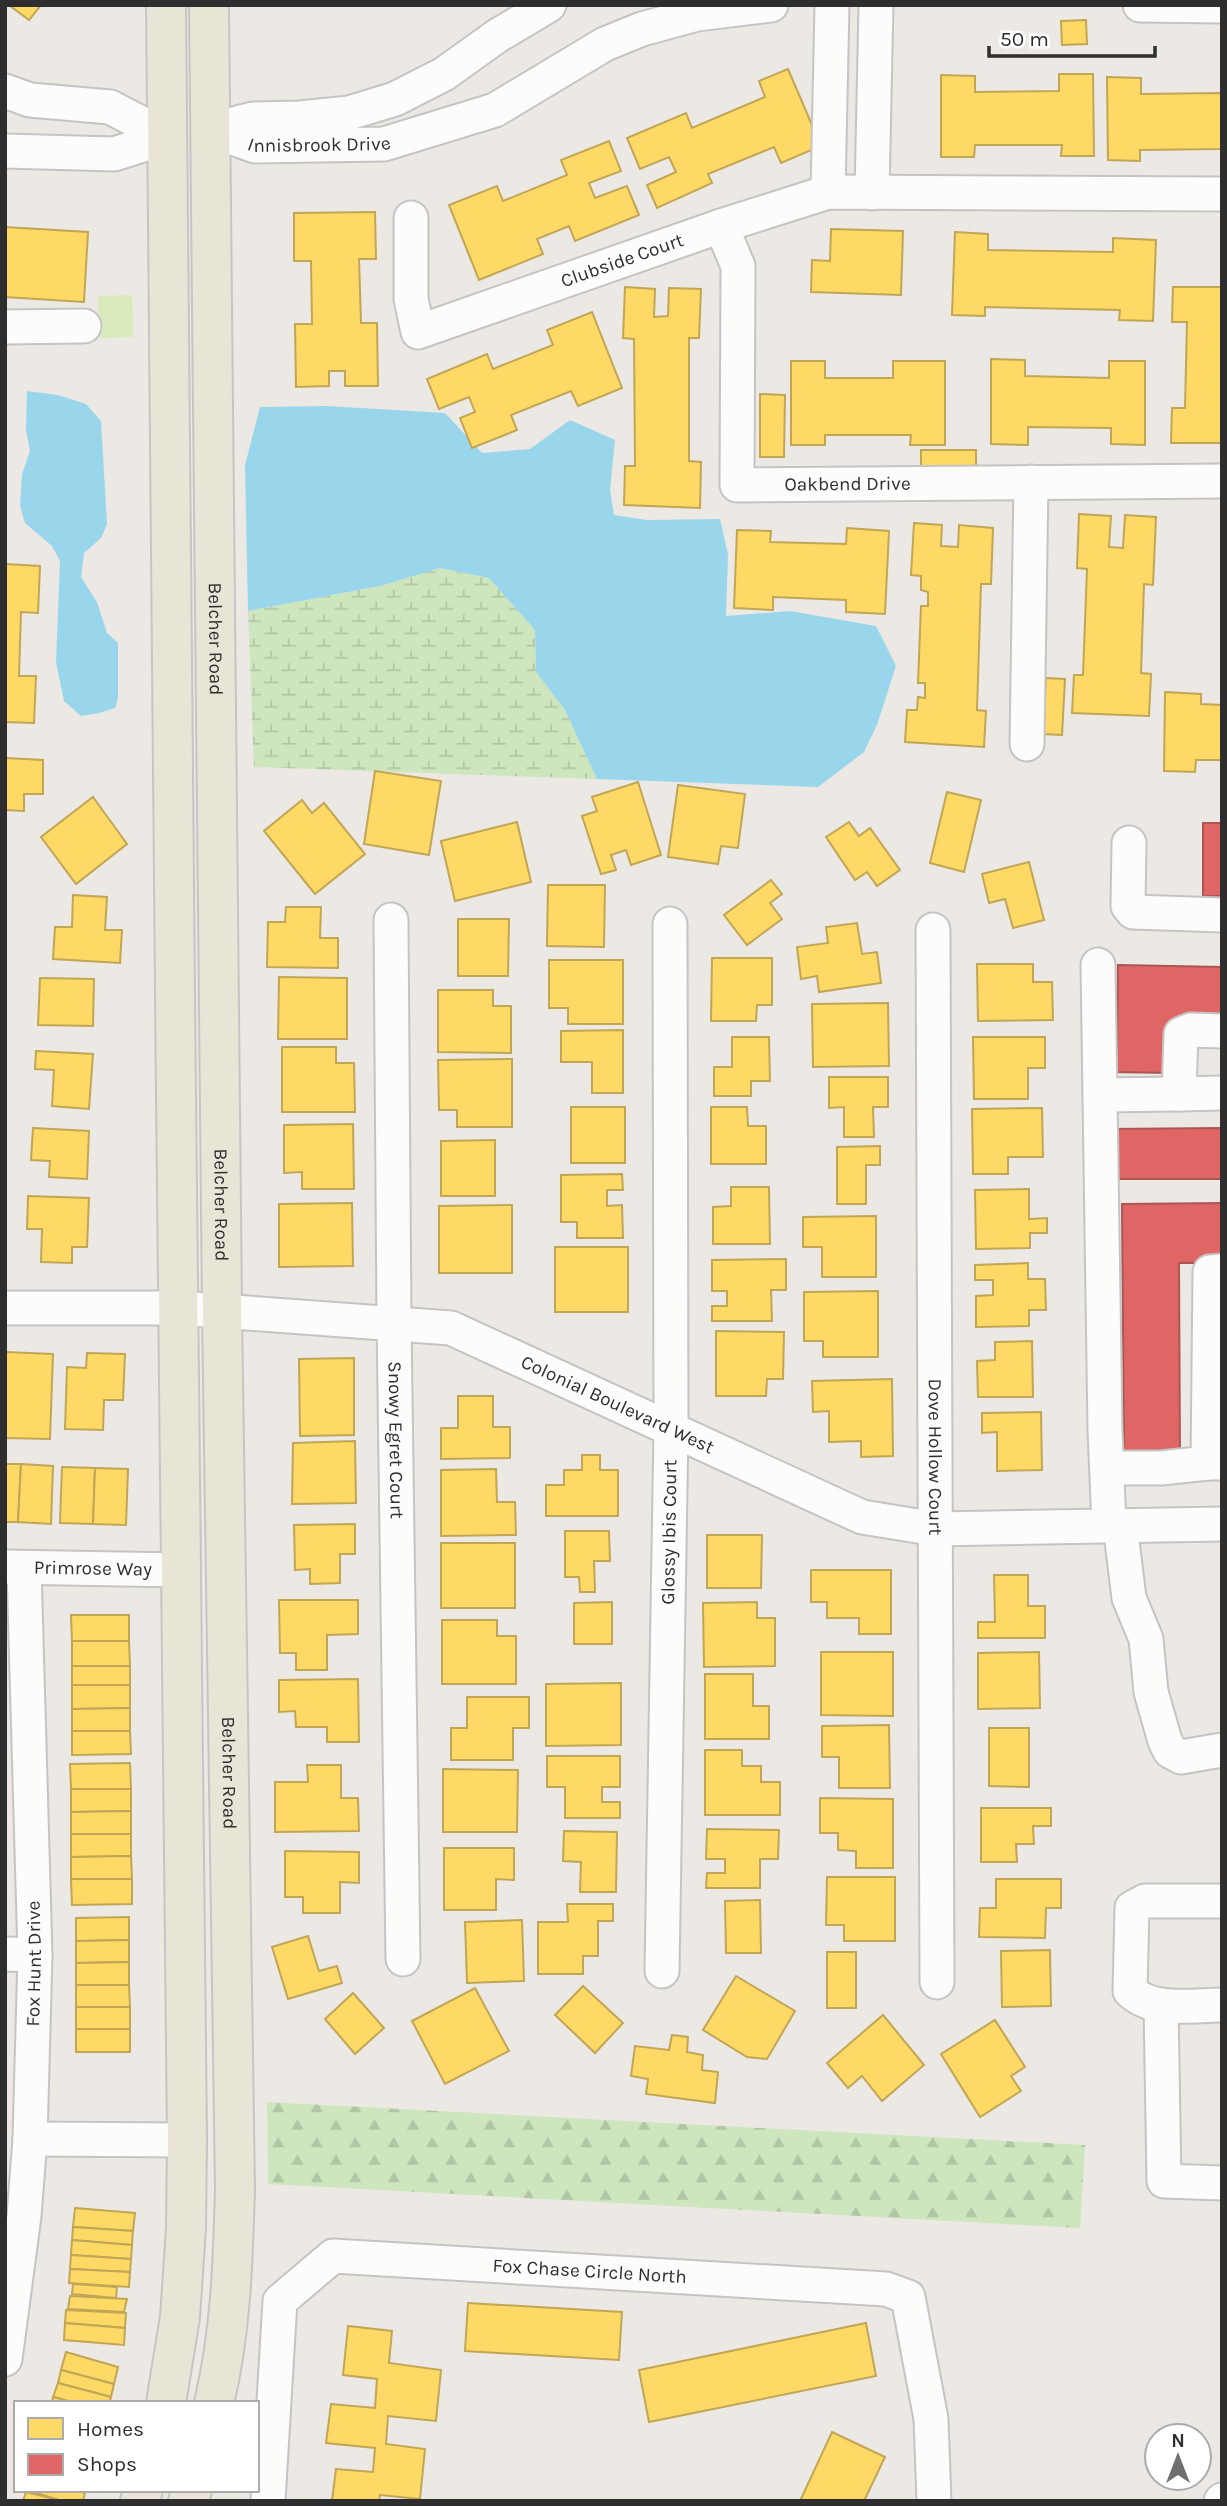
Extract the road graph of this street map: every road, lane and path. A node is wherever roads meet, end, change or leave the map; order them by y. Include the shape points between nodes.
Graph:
1 (166, 5) edge
2 (186, 5) edge
3 (209, 5) edge
4 (549, 5) edge
5 (771, 5) edge
6 (832, 5) edge
7 (876, 5) edge
8 (1140, 5) edge
9 (1222, 6) edge
10 (5, 91) edge
11 (210, 130) junction
12 (168, 137) junction
13 (5, 151) edge
14 (828, 192) junction
15 (872, 193) junction
16 (1222, 194) edge
17 (411, 218) dead end
18 (721, 226) junction
19 (211, 310) junction
20 (84, 326) dead end
21 (5, 327) edge
22 (1222, 481) edge
23 (1031, 482) junction
24 (1027, 744) dead end
25 (1129, 843) dead end
26 (1222, 915) edge
27 (391, 920) dead end
28 (670, 924) dead end
29 (933, 930) dead end
30 (1098, 965) dead end
31 (1222, 1031) edge
32 (1179, 1094) junction
33 (1222, 1094) edge
34 (1100, 1095) junction
35 (1222, 1271) edge
36 (5, 1308) edge
37 (179, 1308) junction
38 (222, 1311) junction
39 (394, 1323) junction
40 (671, 1429) junction
41 (1215, 1463) edge
42 (1108, 1468) junction
43 (1222, 1524) edge
44 (1115, 1525) junction
45 (936, 1529) junction
46 (14, 1568) edge
47 (180, 1570) junction
48 (1222, 1750) edge
49 (1222, 1901) edge
50 (20, 1955) edge
51 (403, 1959) dead end
52 (662, 1971) dead end
53 (937, 1982) dead end
54 (1222, 2004) edge
55 (1161, 2005) junction
56 (30, 2139) junction
57 (187, 2140) junction
58 (234, 2140) junction
59 (1222, 2183) edge
60 (5, 2359) edge
61 (166, 2401) edge
62 (215, 2401) edge
63 (268, 2501) edge
64 (934, 2501) edge

1 - 12 main road
2 - 11 main road via 192,93 197,112
3 - 11 main road, Belcher Road
4 - 11 street, Innisbrook Drive via 444,74 395,99 349,113 253,119
5 - 11 street, Innisbrook Drive via 697,14 642,29 605,44 495,110 384,144 255,146
6 - 14 street
7 - 15 street
8 - 9 street
10 - 12 street via 30,100 110,107
11 - 19 main road, Belcher Road
12 - 13 street via 114,154
12 - 19 main road via 184,151 197,175 198,267
12 - 37 main road
14 - 15 street, Clubside Court
14 - 18 street, Clubside Court
15 - 16 street, Clubside Court
17 - 18 street, Clubside Court via 411,299 418,332
18 - 23 street, Oakbend Drive via 738,266 737,485
19 - 38 main road, Belcher Road
20 - 21 street
22 - 23 street, Oakbend Drive
23 - 24 street
25 - 26 street via 1128,906 1133,912
27 - 39 street, Snowy Egret Court
28 - 40 street, Glossy Ibis Court
29 - 45 street, Dove Hollow Court
30 - 34 street
31 - 32 street via 1181,1034
32 - 33 street
32 - 34 street
34 - 42 street
35 - 41 street via 1210,1272
36 - 37 street, Colonial Boulevard West
37 - 38 street, Colonial Boulevard West
37 - 47 main road
38 - 39 street, Colonial Boulevard West
38 - 58 main road, Belcher Road
39 - 40 street, Colonial Boulevard West via 451,1328
39 - 51 street, Snowy Egret Court
40 - 45 street, Colonial Boulevard West via 862,1517
40 - 52 street, Glossy Ibis Court
41 - 42 street
42 - 44 street
43 - 44 street, Colonial Boulevard West
44 - 45 street, Colonial Boulevard West
44 - 48 street via 1129,1598 1146,1639 1151,1692 1165,1741 1170,1751 1181,1757
45 - 53 street, Dove Hollow Court
46 - 47 street, Primrose Way
46 - 50 street, Fox Hunt Drive
47 - 57 main road
49 - 55 street via 1145,1901 1132,1908 1130,1991 1141,2001
50 - 56 street, Fox Hunt Drive
54 - 55 street
55 - 59 street via 1164,2180
56 - 57 street
56 - 60 street, Fox Hunt Drive
57 - 58 main road
57 - 61 main road via 180,2317
58 - 62 main road, Belcher Road via 233,2281
63 - 64 street, Fox Chase Circle North via 280,2301 333,2256 886,2289 908,2297 931,2420

